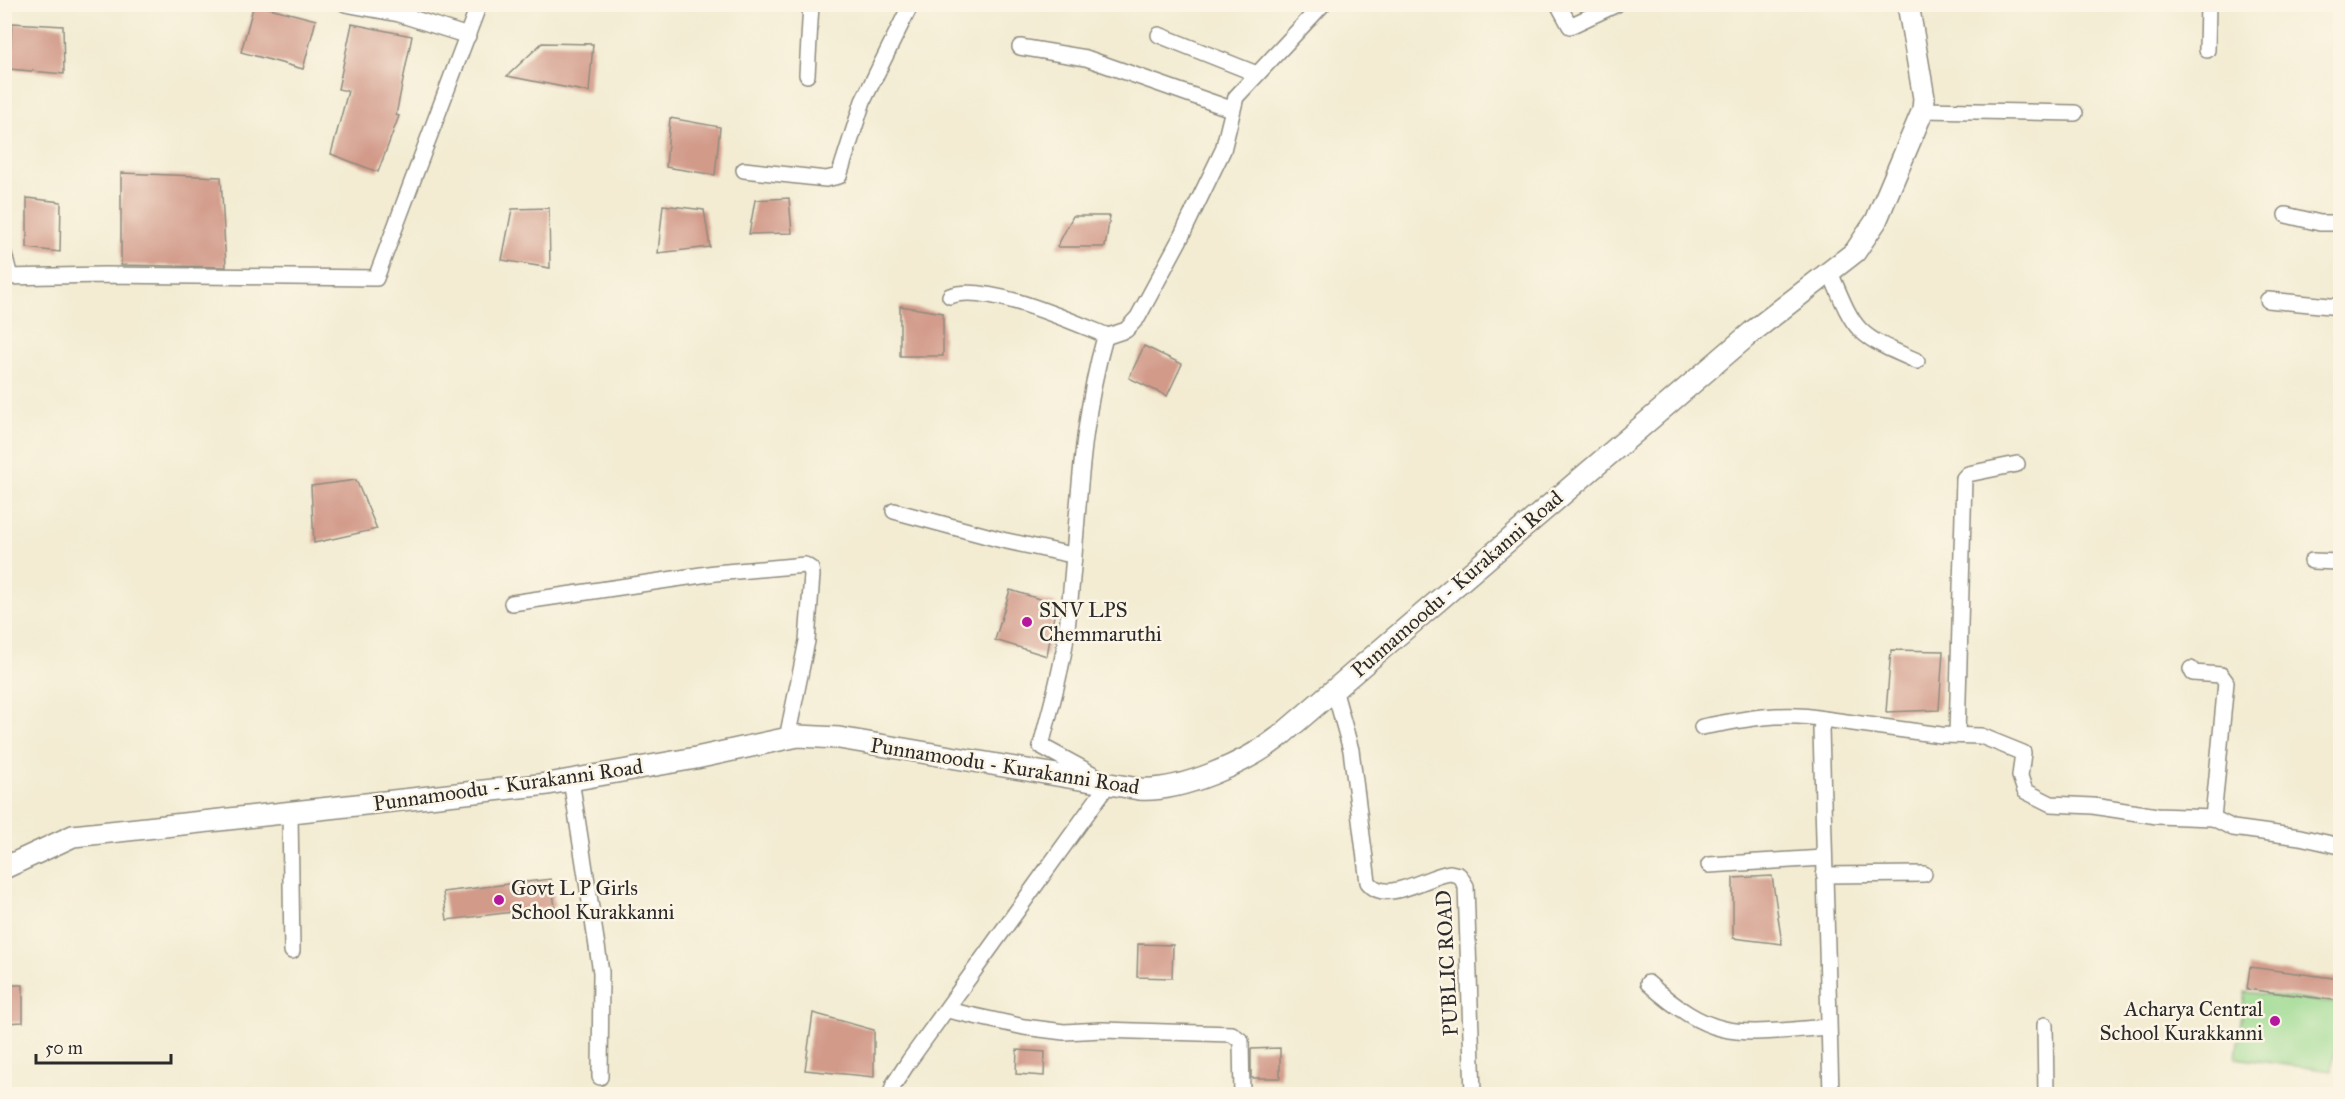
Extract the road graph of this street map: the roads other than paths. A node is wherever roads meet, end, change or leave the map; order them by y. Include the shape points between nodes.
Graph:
1 (345, 4) edge
2 (479, 4) edge
3 (811, 4) edge
4 (911, 4) edge
5 (1323, 4) edge
6 (1558, 4) edge
7 (1617, 4) edge
8 (1908, 4) edge
9 (2208, 4) edge
10 (1159, 35) dead end
11 (468, 36) junction
12 (1020, 47) dead end
13 (2207, 50) dead end
14 (1257, 74) junction
15 (807, 75) dead end
16 (1231, 109) junction
17 (1923, 110) junction
18 (2075, 112) dead end
19 (744, 170) dead end
20 (2286, 215) dead end
21 (2340, 223) edge
22 (4, 254) edge
23 (1830, 272) junction
24 (7, 277) edge
25 (950, 296) dead end
26 (2268, 300) dead end
27 (2340, 307) edge
28 (1108, 336) junction
29 (1917, 361) dead end
30 (2017, 464) dead end
31 (894, 511) dead end
32 (1072, 555) junction
33 (2313, 561) dead end
34 (2340, 562) edge
35 (512, 603) dead end
36 (2191, 669) dead end
37 (1334, 689) junction
38 (1824, 719) junction
39 (1702, 727) dead end
40 (1957, 735) junction
41 (787, 738) junction
42 (571, 780) junction
43 (1109, 783) junction
44 (290, 812) junction
45 (2213, 818) junction
46 (2340, 846) edge
47 (1823, 858) junction
48 (1709, 865) dead end
49 (4, 868) edge
50 (1924, 874) dead end
51 (1824, 875) junction
52 (292, 951) dead end
53 (1647, 983) dead end
54 (947, 1010) junction
55 (2045, 1025) dead end
56 (1828, 1027) junction
57 (600, 1077) dead end
58 (891, 1095) edge
59 (1242, 1095) edge
60 (1473, 1095) edge
61 (1831, 1095) edge
62 (2046, 1095) edge

1 - 11 street via 399,14
2 - 11 street
3 - 15 street
4 - 19 street via 863,101 839,176
5 - 14 street
6 - 7 street via 1570,26
8 - 17 main road, Punnamoodu - Kurakanni Road
9 - 13 street
10 - 14 street
11 - 24 street via 376,278 104,274
12 - 16 street via 1086,58
14 - 16 street via 1236,97
16 - 28 street via 1223,150 1149,297 1126,330
17 - 18 street
17 - 23 main road, Punnamoodu - Kurakanni Road via 1876,221 1855,252
20 - 21 street
22 - 24 street
23 - 29 street via 1856,328 1876,343
23 - 37 main road, Punnamoodu - Kurakanni Road via 1752,332
25 - 28 street via 964,292 1010,300
26 - 27 street
28 - 32 street via 1089,402
30 - 40 street via 1964,478
31 - 32 street
32 - 43 street via 1065,645 1041,746
33 - 34 street
35 - 41 street via 715,573 805,565 812,575 807,640
36 - 45 street via 2193,673 2221,675 2226,682
37 - 43 main road, Punnamoodu - Kurakanni Road via 1271,743 1214,771 1162,789
37 - 60 street, PUBLIC ROAD via 1352,750 1368,882 1375,890 1390,892 1450,873 1460,875 1466,886
38 - 39 street via 1804,715 1752,718
38 - 40 street
38 - 47 street
40 - 45 street via 1981,736 2023,753 2020,776 2025,791 2051,804
41 - 42 main road, Punnamoodu - Kurakanni Road
41 - 43 main road, Punnamoodu - Kurakanni Road via 839,738
42 - 44 main road, Punnamoodu - Kurakanni Road
42 - 57 street via 601,972
43 - 54 street
44 - 49 main road, Punnamoodu - Kurakanni Road via 74,836
44 - 52 street
45 - 46 street via 2233,828
47 - 48 street
47 - 51 street
50 - 51 street
51 - 56 street
53 - 56 street via 1683,1012 1725,1031
54 - 58 street via 909,1061
54 - 59 street via 1064,1032 1232,1034 1241,1041
55 - 62 street
56 - 61 street

